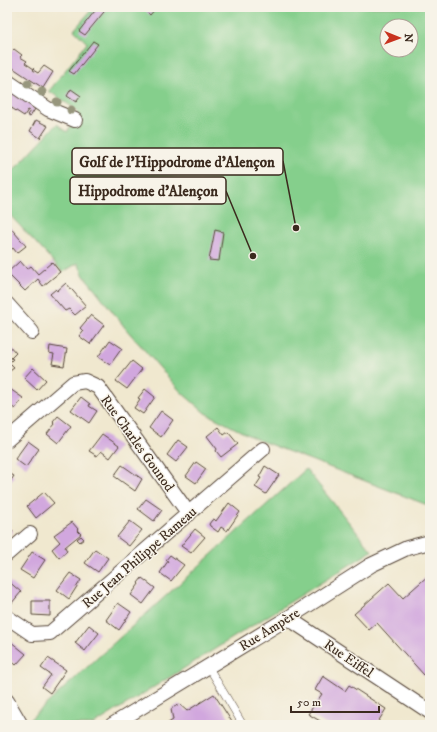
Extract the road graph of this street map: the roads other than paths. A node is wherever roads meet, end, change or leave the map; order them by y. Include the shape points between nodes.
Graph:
1 (7, 81) edge
2 (75, 120) dead end
3 (7, 304) edge
4 (32, 332) dead end
5 (7, 440) edge
6 (263, 449) dead end
7 (189, 514) junction
8 (30, 534) dead end
9 (430, 542) edge
10 (7, 554) edge
11 (7, 617) edge
12 (288, 618) junction
13 (208, 666) junction
14 (7, 701) edge
15 (430, 712) edge
16 (21, 725) edge
17 (112, 725) edge
18 (243, 725) edge

1 - 2 street via 48,109
3 - 4 street
5 - 7 street, Rue Charles Gounod via 73,383 85,381 98,387
6 - 7 street, Rue Jean Philippe Rameau
7 - 11 street, Rue Jean Philippe Rameau via 50,633 32,634
8 - 10 street
9 - 12 street, Rue Ampère via 407,548 371,565
12 - 13 street, Rue Ampère
12 - 15 street, Rue Eiffel
13 - 17 street, Rue Ampère
13 - 18 lane
14 - 16 street

